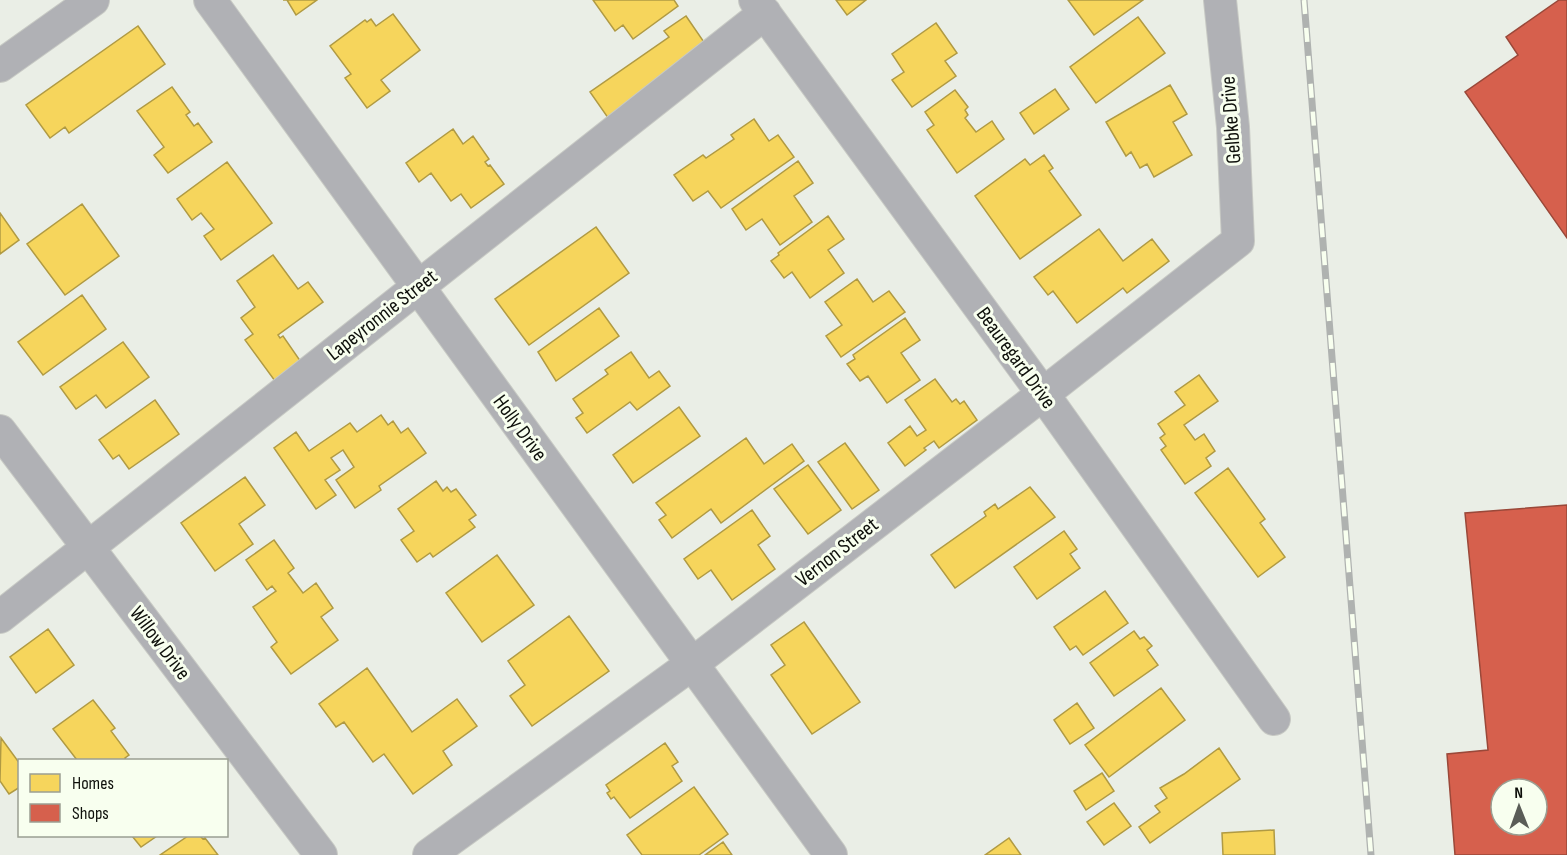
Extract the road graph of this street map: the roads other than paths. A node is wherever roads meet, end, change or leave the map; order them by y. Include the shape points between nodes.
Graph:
1 (93, 0) edge
2 (210, 0) edge
3 (1220, 0) edge
4 (760, 7) edge
5 (0, 66) edge
6 (1238, 241) joint
7 (417, 287) junction
8 (1043, 394) junction
9 (0, 431) edge
10 (88, 548) junction
11 (0, 617) edge
12 (693, 663) junction
13 (1274, 719) dead end
14 (321, 855) edge
15 (429, 855) edge
16 (831, 855) edge

1 - 5 street
2 - 7 street, Holly Drive
3 - 6 street, Gelbke Drive via 1233,127
4 - 7 street, Lapeyronnie Street
4 - 8 street, Beauregard Drive
6 - 8 street, Vernon Street
7 - 10 street, Lapeyronnie Street
7 - 12 street, Holly Drive
8 - 12 street, Vernon Street
8 - 13 street, Beauregard Drive
9 - 10 street, Willow Drive
10 - 11 street, Lapeyronnie Street
10 - 14 street, Willow Drive
12 - 15 street, Vernon Street
12 - 16 street, Holly Drive

